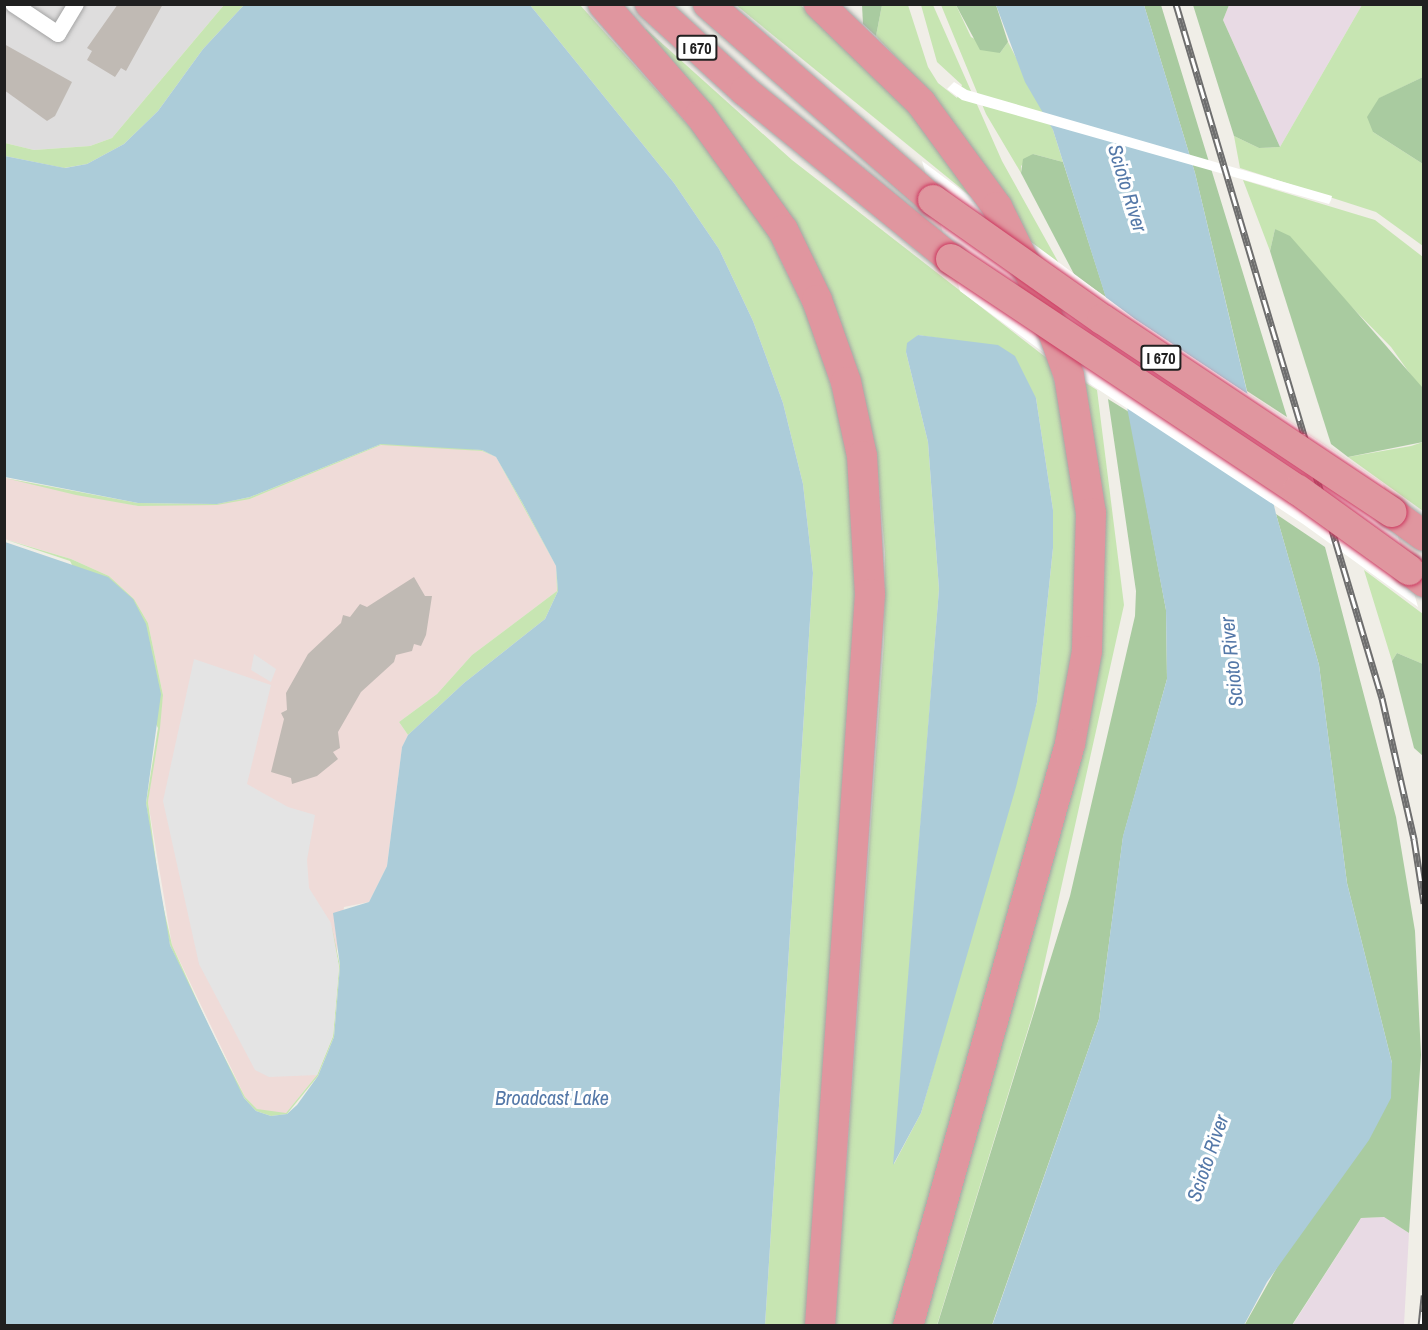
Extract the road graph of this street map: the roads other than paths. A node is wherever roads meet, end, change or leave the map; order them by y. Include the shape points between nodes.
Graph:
1 (13, 4) edge
2 (76, 4) edge
3 (603, 4) edge
4 (650, 4) edge
5 (708, 4) edge
6 (819, 4) edge
7 (1424, 536) edge
8 (1416, 576) edge
9 (820, 1326) edge
10 (908, 1326) edge

1 - 2 street via 58,34
3 - 9 highway via 700,115 783,230 821,310 846,382 862,456 869,528 869,605
4 - 8 highway, I 670, bridge via 745,91 951,259 1298,490
5 - 7 highway, I 670, bridge via 933,200 1102,320
6 - 10 highway via 921,103 997,207 1037,288 1069,376 1091,513 1087,651 1070,744

